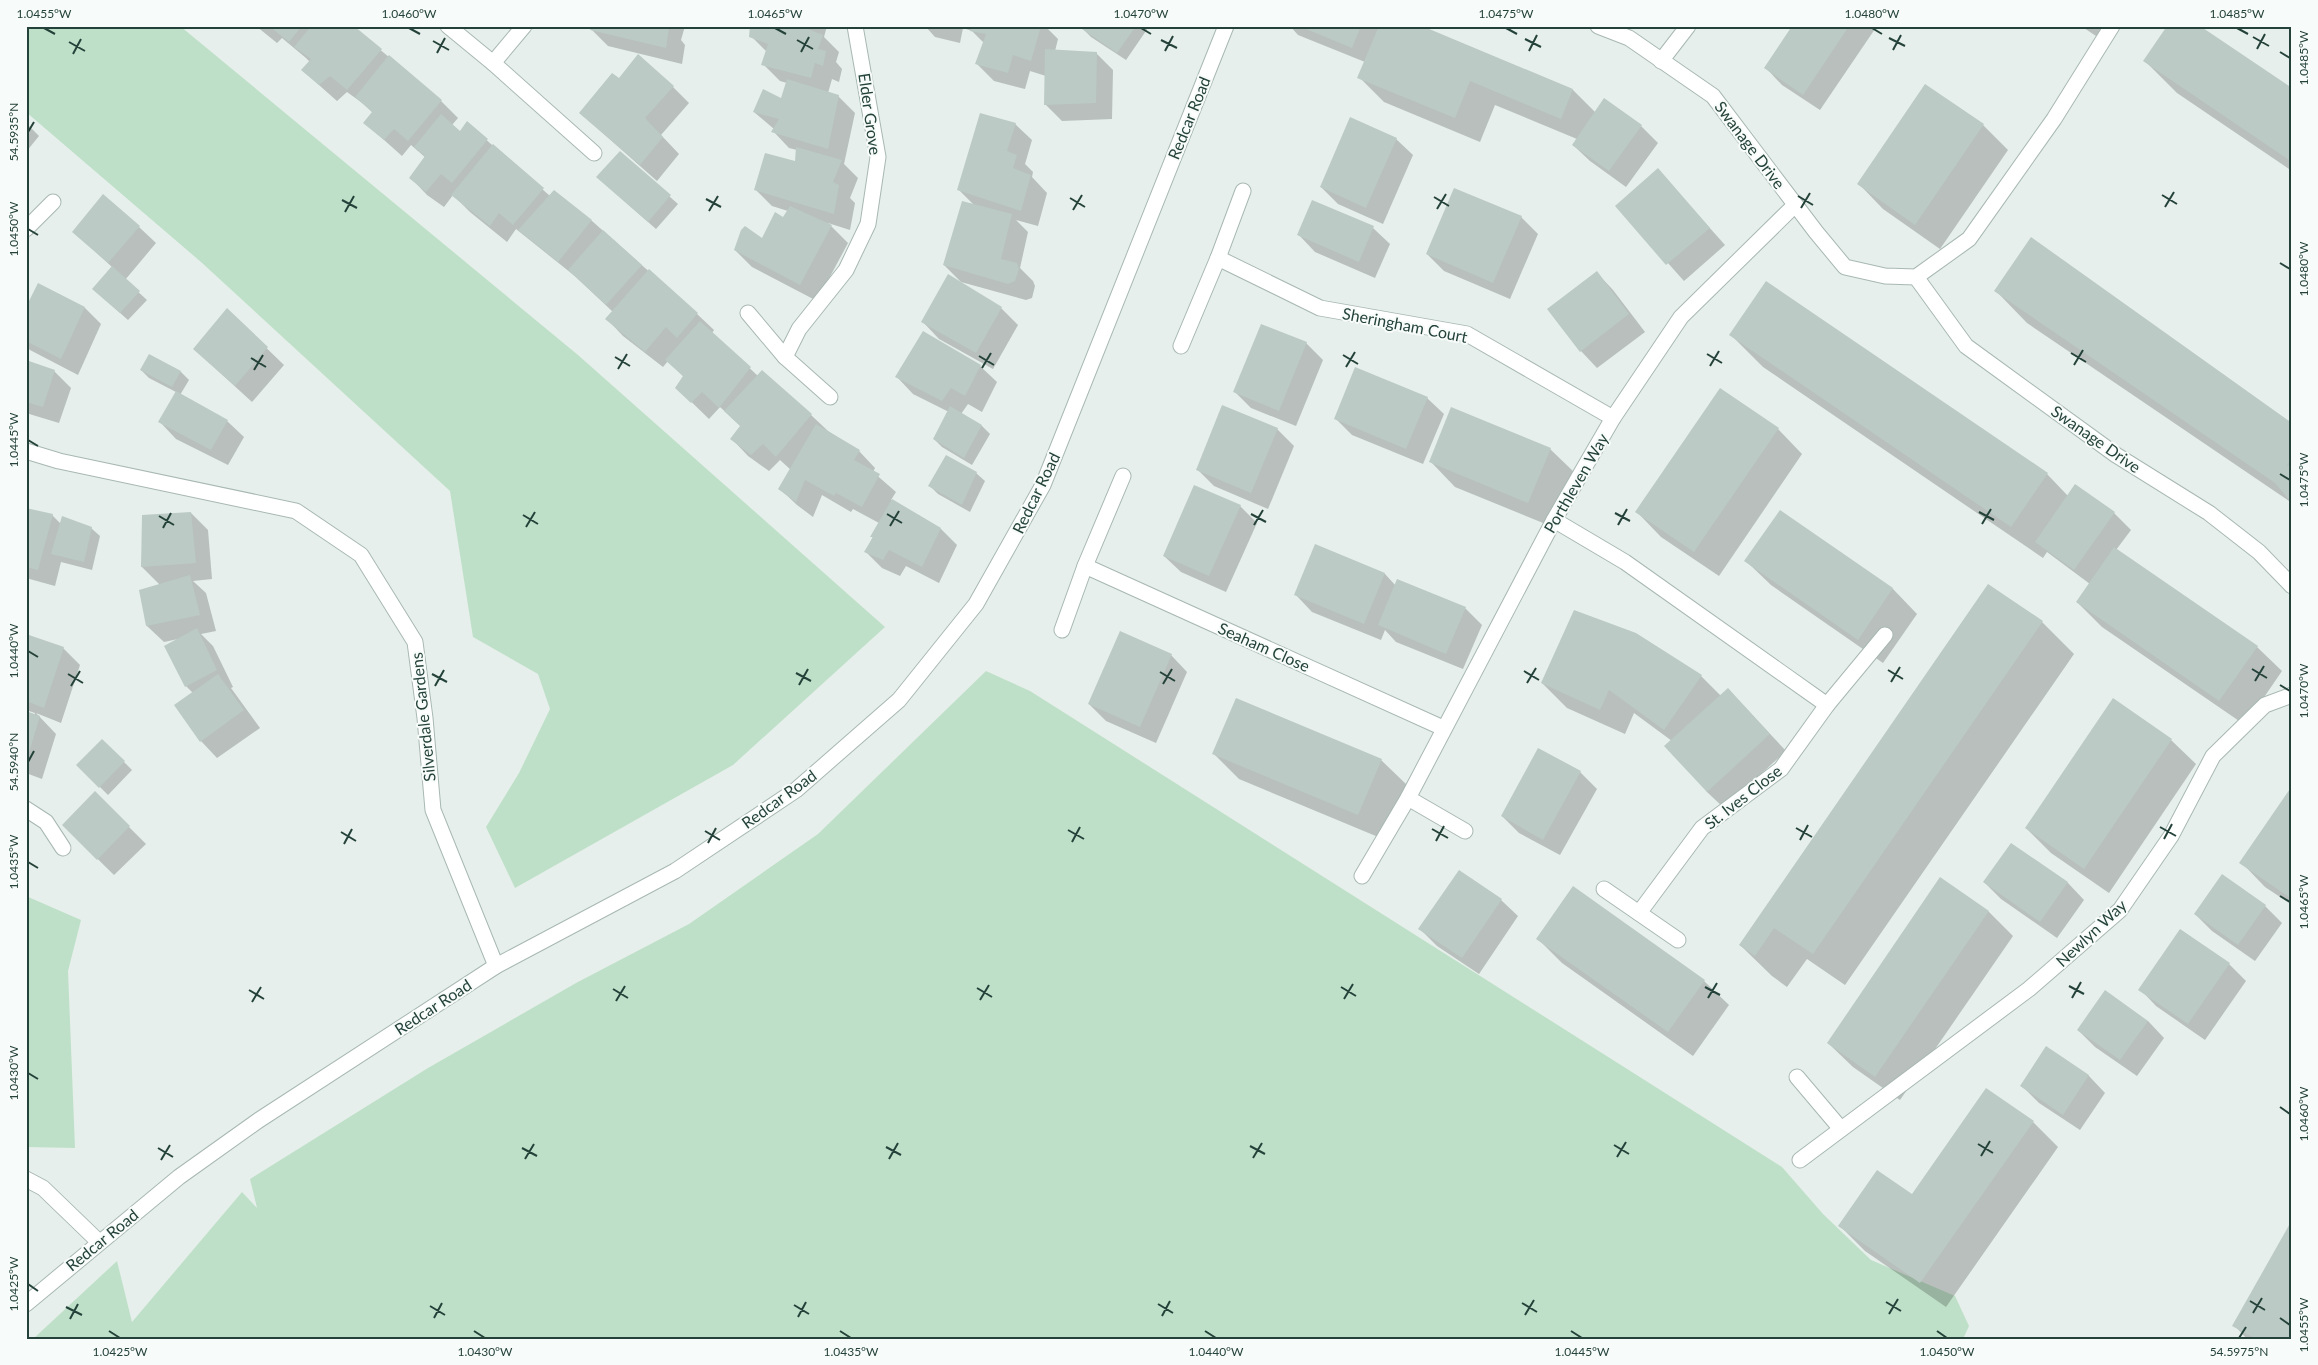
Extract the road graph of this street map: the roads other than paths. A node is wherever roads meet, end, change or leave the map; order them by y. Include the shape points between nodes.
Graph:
1 (448, 26) edge
2 (524, 26) edge
3 (855, 26) edge
4 (1226, 26) edge
5 (1598, 26) edge
6 (1688, 26) edge
7 (2112, 26) edge
8 (1661, 61) junction
9 (493, 63) junction
10 (594, 152) dead end
11 (1242, 191) dead end
12 (53, 202) dead end
13 (1795, 206) junction
14 (26, 230) edge
15 (1218, 258) junction
16 (1916, 277) junction
17 (748, 313) dead end
18 (1181, 346) dead end
19 (785, 357) junction
20 (830, 397) dead end
21 (1613, 418) junction
22 (26, 451) edge
23 (1123, 476) dead end
24 (1554, 520) junction
25 (1085, 566) junction
26 (2292, 586) edge
27 (1062, 630) dead end
28 (1886, 635) dead end
29 (2292, 695) edge
30 (1827, 705) junction
31 (1443, 728) junction
32 (1408, 798) junction
33 (26, 809) edge
34 (1465, 831) dead end
35 (63, 848) dead end
36 (1362, 876) dead end
37 (1604, 889) dead end
38 (1639, 913) junction
39 (1678, 940) dead end
40 (496, 966) junction
41 (1797, 1077) dead end
42 (1841, 1129) junction
43 (1800, 1160) dead end
44 (26, 1179) edge
45 (99, 1242) junction
46 (26, 1304) edge

1 - 9 street
2 - 9 street
3 - 19 street, Elder Grove via 878,157 868,224 846,270 799,329
4 - 40 street, Redcar Road via 1043,485 976,604 899,700 796,790 675,871
5 - 8 street, Swanage Drive via 1629,38
6 - 8 street
7 - 16 street via 2054,120 1969,239
8 - 13 street, Swanage Drive via 1713,96
9 - 10 street
11 - 15 street
12 - 14 street
13 - 16 street, Swanage Drive via 1845,267 1884,276
13 - 21 street, Porthleven Way via 1681,317
15 - 18 street
15 - 21 street, Sheringham Court via 1320,308 1467,334
16 - 26 street, Swanage Drive via 1966,346 2116,455 2209,513 2259,552
17 - 19 street
19 - 20 street
21 - 24 street, Porthleven Way
22 - 40 street, Silverdale Gardens via 59,461 296,511 361,555 415,642 433,810
23 - 25 street
24 - 30 street via 1625,562
24 - 31 street, Porthleven Way
25 - 27 street
25 - 31 street, Seaham Close
28 - 30 street, St. Ives Close
29 - 42 street, Newlyn Way via 2265,705 2213,756 2171,836 2120,910 2029,989
30 - 38 street, St. Ives Close via 1781,769 1702,828
31 - 32 street, Porthleven Way
32 - 34 street
32 - 36 street, Porthleven Way
33 - 35 street via 46,822
37 - 38 street
38 - 39 street
40 - 45 street, Redcar Road via 259,1120 179,1177
41 - 42 street
42 - 43 street, Newlyn Way
44 - 45 street via 43,1188
45 - 46 street, Redcar Road

